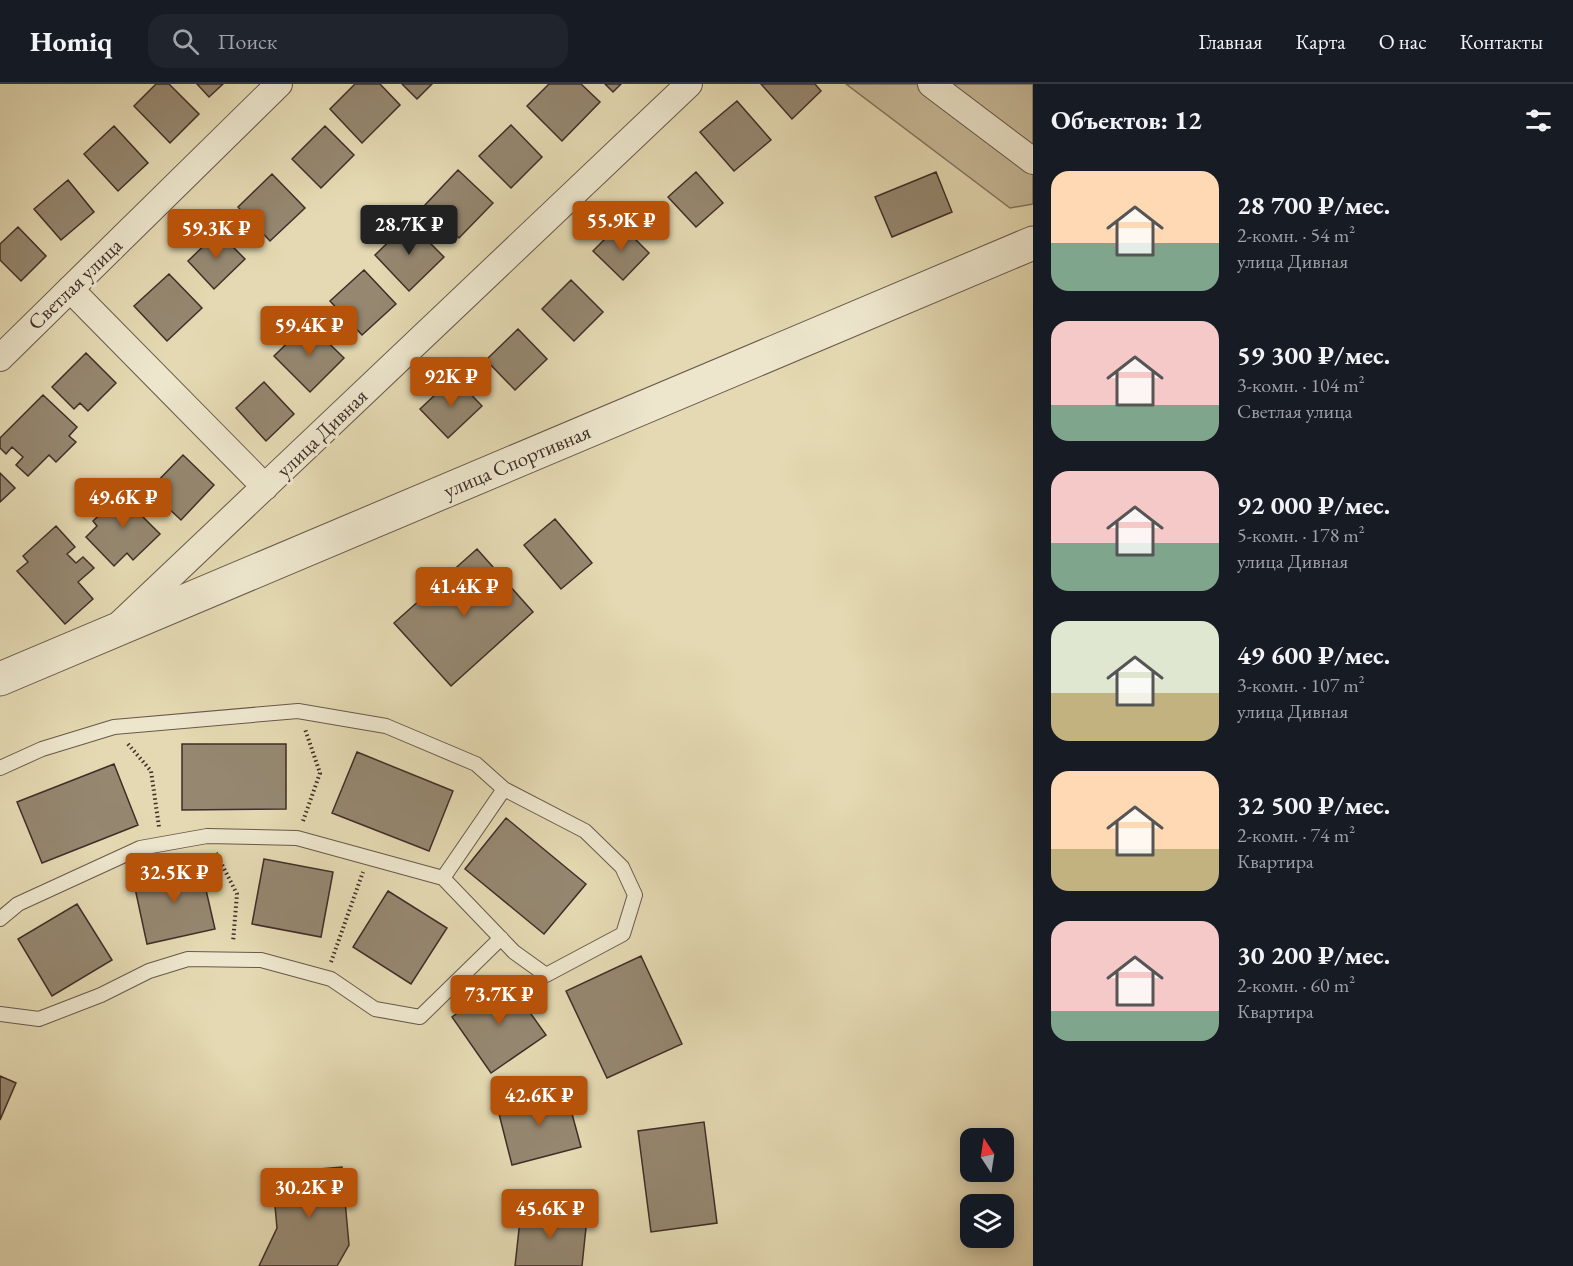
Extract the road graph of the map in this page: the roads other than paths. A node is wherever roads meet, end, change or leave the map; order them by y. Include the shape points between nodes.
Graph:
1 (279, 84) edge
2 (689, 84) edge
3 (931, 84) edge
4 (1033, 160) edge
5 (1033, 243) edge
6 (70, 289) junction
7 (0, 358) edge
8 (266, 487) junction
9 (112, 632) junction
10 (0, 679) edge
11 (0, 768) edge
12 (504, 789) junction
13 (443, 878) junction
14 (0, 919) edge
15 (501, 938) junction
16 (0, 1014) edge

1 - 6 street, Светлая улица
2 - 8 street, улица Дивная
3 - 4 street
5 - 9 street, улица Спортивная
6 - 7 street, Светлая улица
6 - 8 street
8 - 9 street, улица Дивная
9 - 10 street, улица Спортивная
11 - 12 lane via 114,727 298,711 386,726 476,764
12 - 13 lane
12 - 15 lane via 585,831 622,867 634,895 623,934 546,975
13 - 14 lane via 297,838 207,836 130,852 18,904
13 - 15 lane
15 - 16 lane via 420,1017 375,1008 326,977 261,960 188,959 149,971 39,1019

